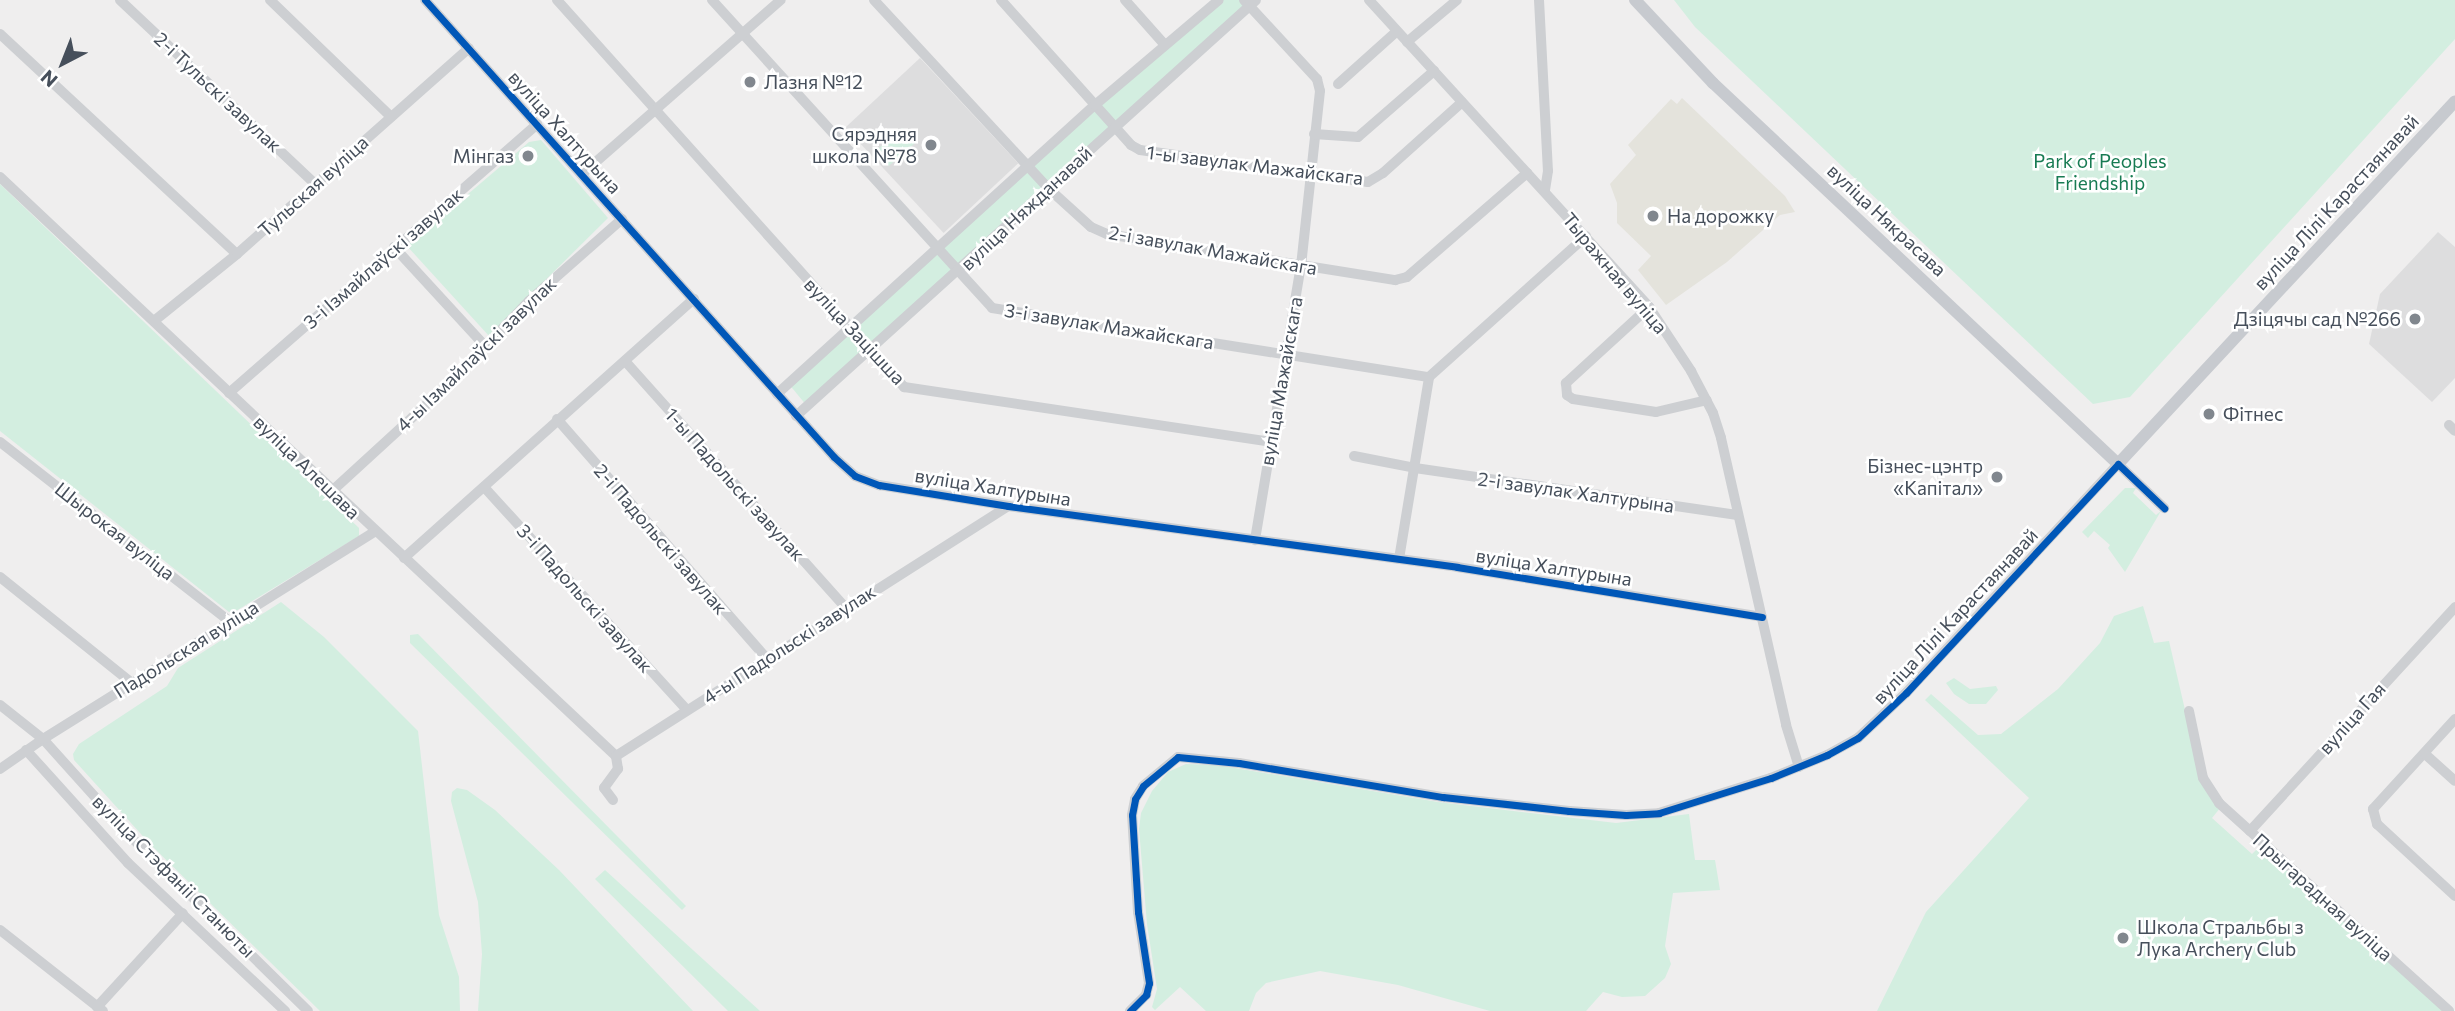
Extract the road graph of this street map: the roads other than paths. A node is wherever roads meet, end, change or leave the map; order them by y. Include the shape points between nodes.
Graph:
1 (120, 0) edge
2 (270, 0) edge
3 (425, 0) edge
4 (557, 0) edge
5 (712, 0) edge
6 (780, 0) edge
7 (874, 0) edge
8 (1000, 0) edge
9 (1125, 0) edge
10 (1219, 0) edge
11 (1369, 0) edge
12 (1457, 0) edge
13 (1538, 0) edge
14 (1635, 0) edge
15 (1250, 2) edge
16 (1397, 31) junction
17 (0, 34) edge
18 (744, 35) junction
19 (1407, 42) junction
20 (1165, 45) junction
21 (469, 48) junction
22 (1434, 71) junction
23 (1338, 84) dead end
24 (2455, 101) edge
25 (1462, 102) junction
26 (1095, 106) junction
27 (656, 109) junction
28 (391, 117) junction
29 (537, 124) junction
30 (1114, 126) junction
31 (1314, 134) junction
32 (1027, 166) junction
33 (1527, 173) junction
34 (582, 174) junction
35 (1309, 174) junction
36 (0, 177) edge
37 (315, 184) junction
38 (1048, 188) junction
39 (1545, 191) junction
40 (622, 219) junction
41 (1586, 236) junction
42 (394, 247) junction
43 (939, 250) junction
44 (237, 254) junction
45 (1301, 265) junction
46 (958, 272) junction
47 (694, 299) junction
48 (1649, 307) junction
49 (154, 321) junction
50 (850, 329) junction
51 (486, 347) junction
52 (870, 350) junction
53 (1285, 353) junction
54 (625, 361) junction
55 (1429, 377) junction
56 (229, 393) junction
57 (777, 394) junction
58 (1707, 400) junction
59 (796, 416) junction
60 (557, 419) junction
61 (0, 442) edge
62 (1271, 442) junction
63 (1354, 457) dead end
64 (2118, 464) junction
65 (1415, 468) junction
66 (485, 487) junction
67 (332, 491) junction
68 (1008, 506) junction
69 (2164, 508) dead end
70 (1738, 515) junction
71 (374, 532) junction
72 (1255, 540) junction
73 (404, 558) junction
74 (1399, 559) junction
75 (0, 577) edge
76 (845, 607) junction
77 (2455, 607) edge
78 (1762, 617) junction
79 (229, 621) junction
80 (766, 658) junction
81 (132, 683) junction
82 (0, 705) edge
83 (686, 709) junction
84 (2189, 711) dead end
85 (2455, 719) edge
86 (43, 739) junction
87 (26, 750) junction
88 (2425, 754) junction
89 (616, 756) junction
90 (1799, 767) junction
91 (0, 769) edge
92 (2455, 781) edge
93 (613, 800) dead end
94 (2250, 831) junction
95 (2455, 896) edge
96 (183, 914) junction
97 (0, 930) edge
98 (2451, 1008) edge
99 (100, 1009) edge
100 (285, 1011) edge
101 (308, 1011) edge
102 (1130, 1011) edge

1 - 37 street, 2-і Тульскі завулак
2 - 28 street
3 - 21 street, вуліца Халтурына
4 - 27 street, вуліца Зацішша
5 - 18 street, 3-і завулак Мажайскага
6 - 18 street
7 - 32 street, 2-і завулак Мажайскага
8 - 26 street, 1-ы завулак Мажайскага
9 - 20 street
10 - 20 street, вуліца Няжданавай
11 - 16 street, Тыражная вуліца
12 - 19 street
13 - 39 street via 1548,171
14 - 64 main road, вуліца Някрасава via 1713,83
15 - 30 street, вуліца Няжданавай
15 - 31 street, вуліца Мажайскага via 1317,79 1320,91
16 - 19 street, Тыражная вуліца
16 - 23 street
17 - 44 street
18 - 27 street
18 - 43 street, 3-і завулак Мажайскага
19 - 22 street, Тыражная вуліца
20 - 26 street, вуліца Няжданавай
21 - 28 street, Тульская вуліца
21 - 29 street, вуліца Халтурына
22 - 25 street, Тыражная вуліца
22 - 31 street via 1358,137
24 - 64 main road, вуліца Лілі Карастаянавай
25 - 33 street, Тыражная вуліца
25 - 35 street, 1-ы завулак Мажайскага via 1377,178 1368,182
26 - 30 street, 1-ы завулак Мажайскага
26 - 32 street, вуліца Няжданавай
27 - 34 street
27 - 50 street, вуліца Зацішша
28 - 37 street, Тульская вуліца
29 - 34 street, вуліца Халтурына
29 - 42 street, 3-і Ізмайлаўскі завулак
30 - 35 street, 1-ы завулак Мажайскага via 1140,150
30 - 38 street, вуліца Няжданавай
31 - 35 street, вуліца Мажайскага
32 - 38 street, 2-і завулак Мажайскага
32 - 43 street, вуліца Няжданавай
33 - 39 street, Тыражная вуліца
33 - 45 street, 2-і завулак Мажайскага via 1407,277 1395,280
34 - 40 street, вуліца Халтурына
35 - 45 street, вуліца Мажайскага
36 - 49 street, вуліца Алешава
37 - 44 street, Тульская вуліца
38 - 45 street, 2-і завулак Мажайскага via 1091,226 1108,234
38 - 46 street, вуліца Няжданавай
39 - 41 street, Тыражная вуліца
40 - 47 street, вуліца Халтурына
40 - 51 street, 4-ы Ізмайлаўскі завулак via 547,284
41 - 48 street, Тыражная вуліца
41 - 55 street
42 - 51 street
42 - 56 street, 3-і Ізмайлаўскі завулак
43 - 46 street, 3-і завулак Мажайскага
43 - 50 street, вуліца Няжданавай
44 - 49 street, Тульская вуліца
45 - 53 street, вуліца Мажайскага
46 - 52 street, вуліца Няжданавай
46 - 53 street, 3-і завулак Мажайскага via 998,310
47 - 54 street
47 - 57 street, вуліца Халтурына
48 - 58 street, Тыражная вуліца
48 - 58 street via 1566,383 1567,395 1656,412
49 - 56 street, вуліца Алешава
50 - 52 street, вуліца Зацішша
50 - 57 street, вуліца Няжданавай
51 - 67 street, 4-ы Ізмайлаўскі завулак
52 - 59 street, вуліца Няжданавай
52 - 62 street, вуліца Зацішша via 912,390
53 - 55 street, 3-і завулак Мажайскага
53 - 62 street, вуліца Мажайскага
54 - 60 street
54 - 76 street, 1-ы Падольскі завулак
55 - 65 street
56 - 67 street, вуліца Алешава
57 - 59 street, вуліца Халтурына
58 - 70 street, Тыражная вуліца via 1721,438
59 - 68 street, вуліца Халтурына via 842,467 867,482
60 - 66 street
60 - 80 street, 2-і Падольскі завулак
61 - 79 street, Шырокая вуліца
62 - 72 street, вуліца Мажайскага
63 - 65 street, 2-і завулак Халтурына
64 - 69 street
64 - 90 street, вуліца Лілі Карастаянавай via 1883,717 1843,748
65 - 70 street, 2-і завулак Халтурына
65 - 74 street
66 - 73 street
66 - 83 street, 3-і Падольскі завулак
67 - 71 street, вуліца Алешава
68 - 72 street, вуліца Халтурына
68 - 76 street, 4-ы Падольскі завулак
70 - 78 street, Тыражная вуліца
71 - 73 street, вуліца Алешава
71 - 79 street, Падольская вуліца
72 - 74 street, вуліца Халтурына
73 - 89 street, вуліца Алешава
74 - 78 street, вуліца Халтурына
75 - 81 street
76 - 80 street, 4-ы Падольскі завулак
77 - 94 street, вуліца Гая
78 - 90 street, Тыражная вуліца
79 - 81 street, Падольская вуліца
80 - 83 street, 4-ы Падольскі завулак
81 - 86 street, Падольская вуліца
82 - 86 street, вуліца Стэфаніі Станюты
83 - 89 street, 4-ы Падольскі завулак
84 - 94 street, Прыгарадная вуліца via 2203,778 2219,803
85 - 88 street
86 - 87 street, Падольская вуліца
86 - 101 street, вуліца Стэфаніі Станюты via 131,837
87 - 91 street, Падольская вуліца
87 - 96 street via 128,863
88 - 92 street
88 - 95 street via 2373,809 2377,824
89 - 93 street via 618,769 604,788
90 - 102 street, вуліца Лілі Карастаянавай via 1659,813 1626,815 1396,791 1178,757 1143,786 1135,799 1138,912 1149,983 1146,995
94 - 98 street, Прыгарадная вуліца
96 - 99 street
96 - 100 street
97 - 99 street

